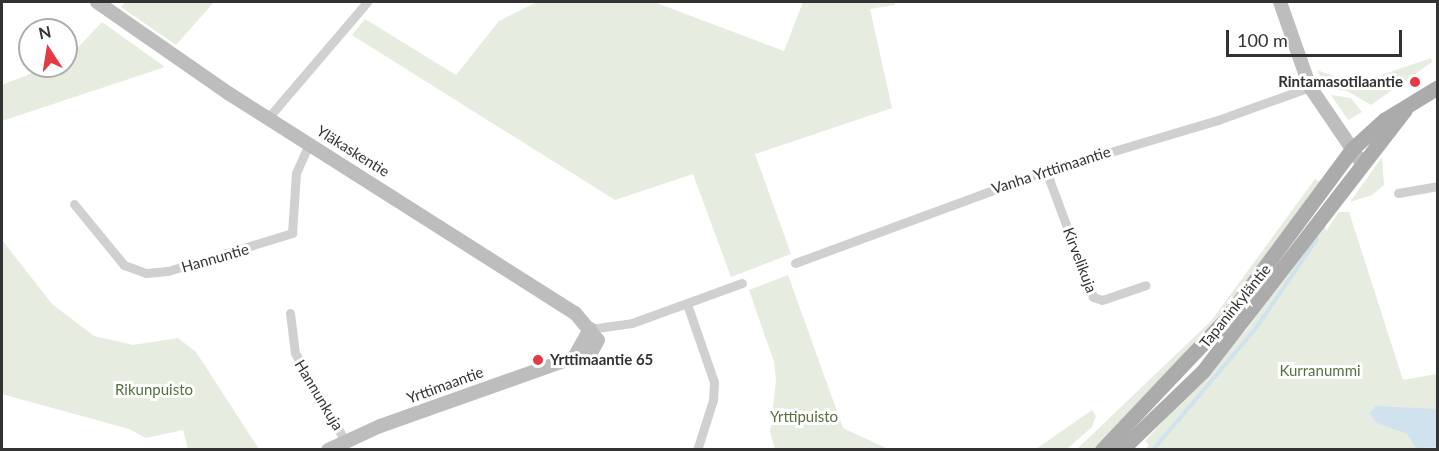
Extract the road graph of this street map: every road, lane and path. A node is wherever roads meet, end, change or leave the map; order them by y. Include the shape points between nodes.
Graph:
1 (97, 2) edge
2 (367, 2) edge
3 (1280, 2) edge
4 (1310, 87) junction
5 (1437, 87) edge
6 (1406, 109) junction
7 (268, 118) junction
8 (309, 144) junction
9 (1352, 149) junction
10 (1361, 162) junction
11 (1046, 171) junction
12 (1437, 186) edge
13 (1398, 193) dead end
14 (74, 204) dead end
15 (795, 263) dead end
16 (742, 283) dead end
17 (1146, 285) dead end
18 (687, 304) junction
19 (290, 313) dead end
20 (590, 329) junction
21 (345, 441) junction
22 (328, 450) edge
23 (697, 450) edge
24 (1102, 450) edge
25 (1121, 450) edge

1 - 7 street, Yläkaskentie
2 - 7 street
3 - 4 street
4 - 9 street
4 - 11 street, Vanha Yrttimaantie via 1218,120
5 - 6 main road
6 - 9 main road, Tapaninkyläntie via 1384,120
6 - 10 main road, Tapaninkyläntie
7 - 8 street, Yläkaskentie
8 - 14 street, Hannuntie via 296,173 292,233 168,271 146,273 124,264
8 - 20 street, Yläkaskentie via 575,313
9 - 10 street
9 - 24 main road, Tapaninkyläntie via 1227,318
10 - 25 main road, Tapaninkyläntie via 1275,282 1203,371
11 - 15 street, Vanha Yrttimaantie
11 - 17 street, Kirvelikuja via 1093,297 1102,300
12 - 13 street
16 - 18 street
18 - 20 street via 632,323
18 - 23 street via 714,382 713,400
19 - 21 street, Hannunkuja via 295,353
20 - 21 street, Yrttimaantie via 598,340 592,351
21 - 22 street, Yrttimaantie

